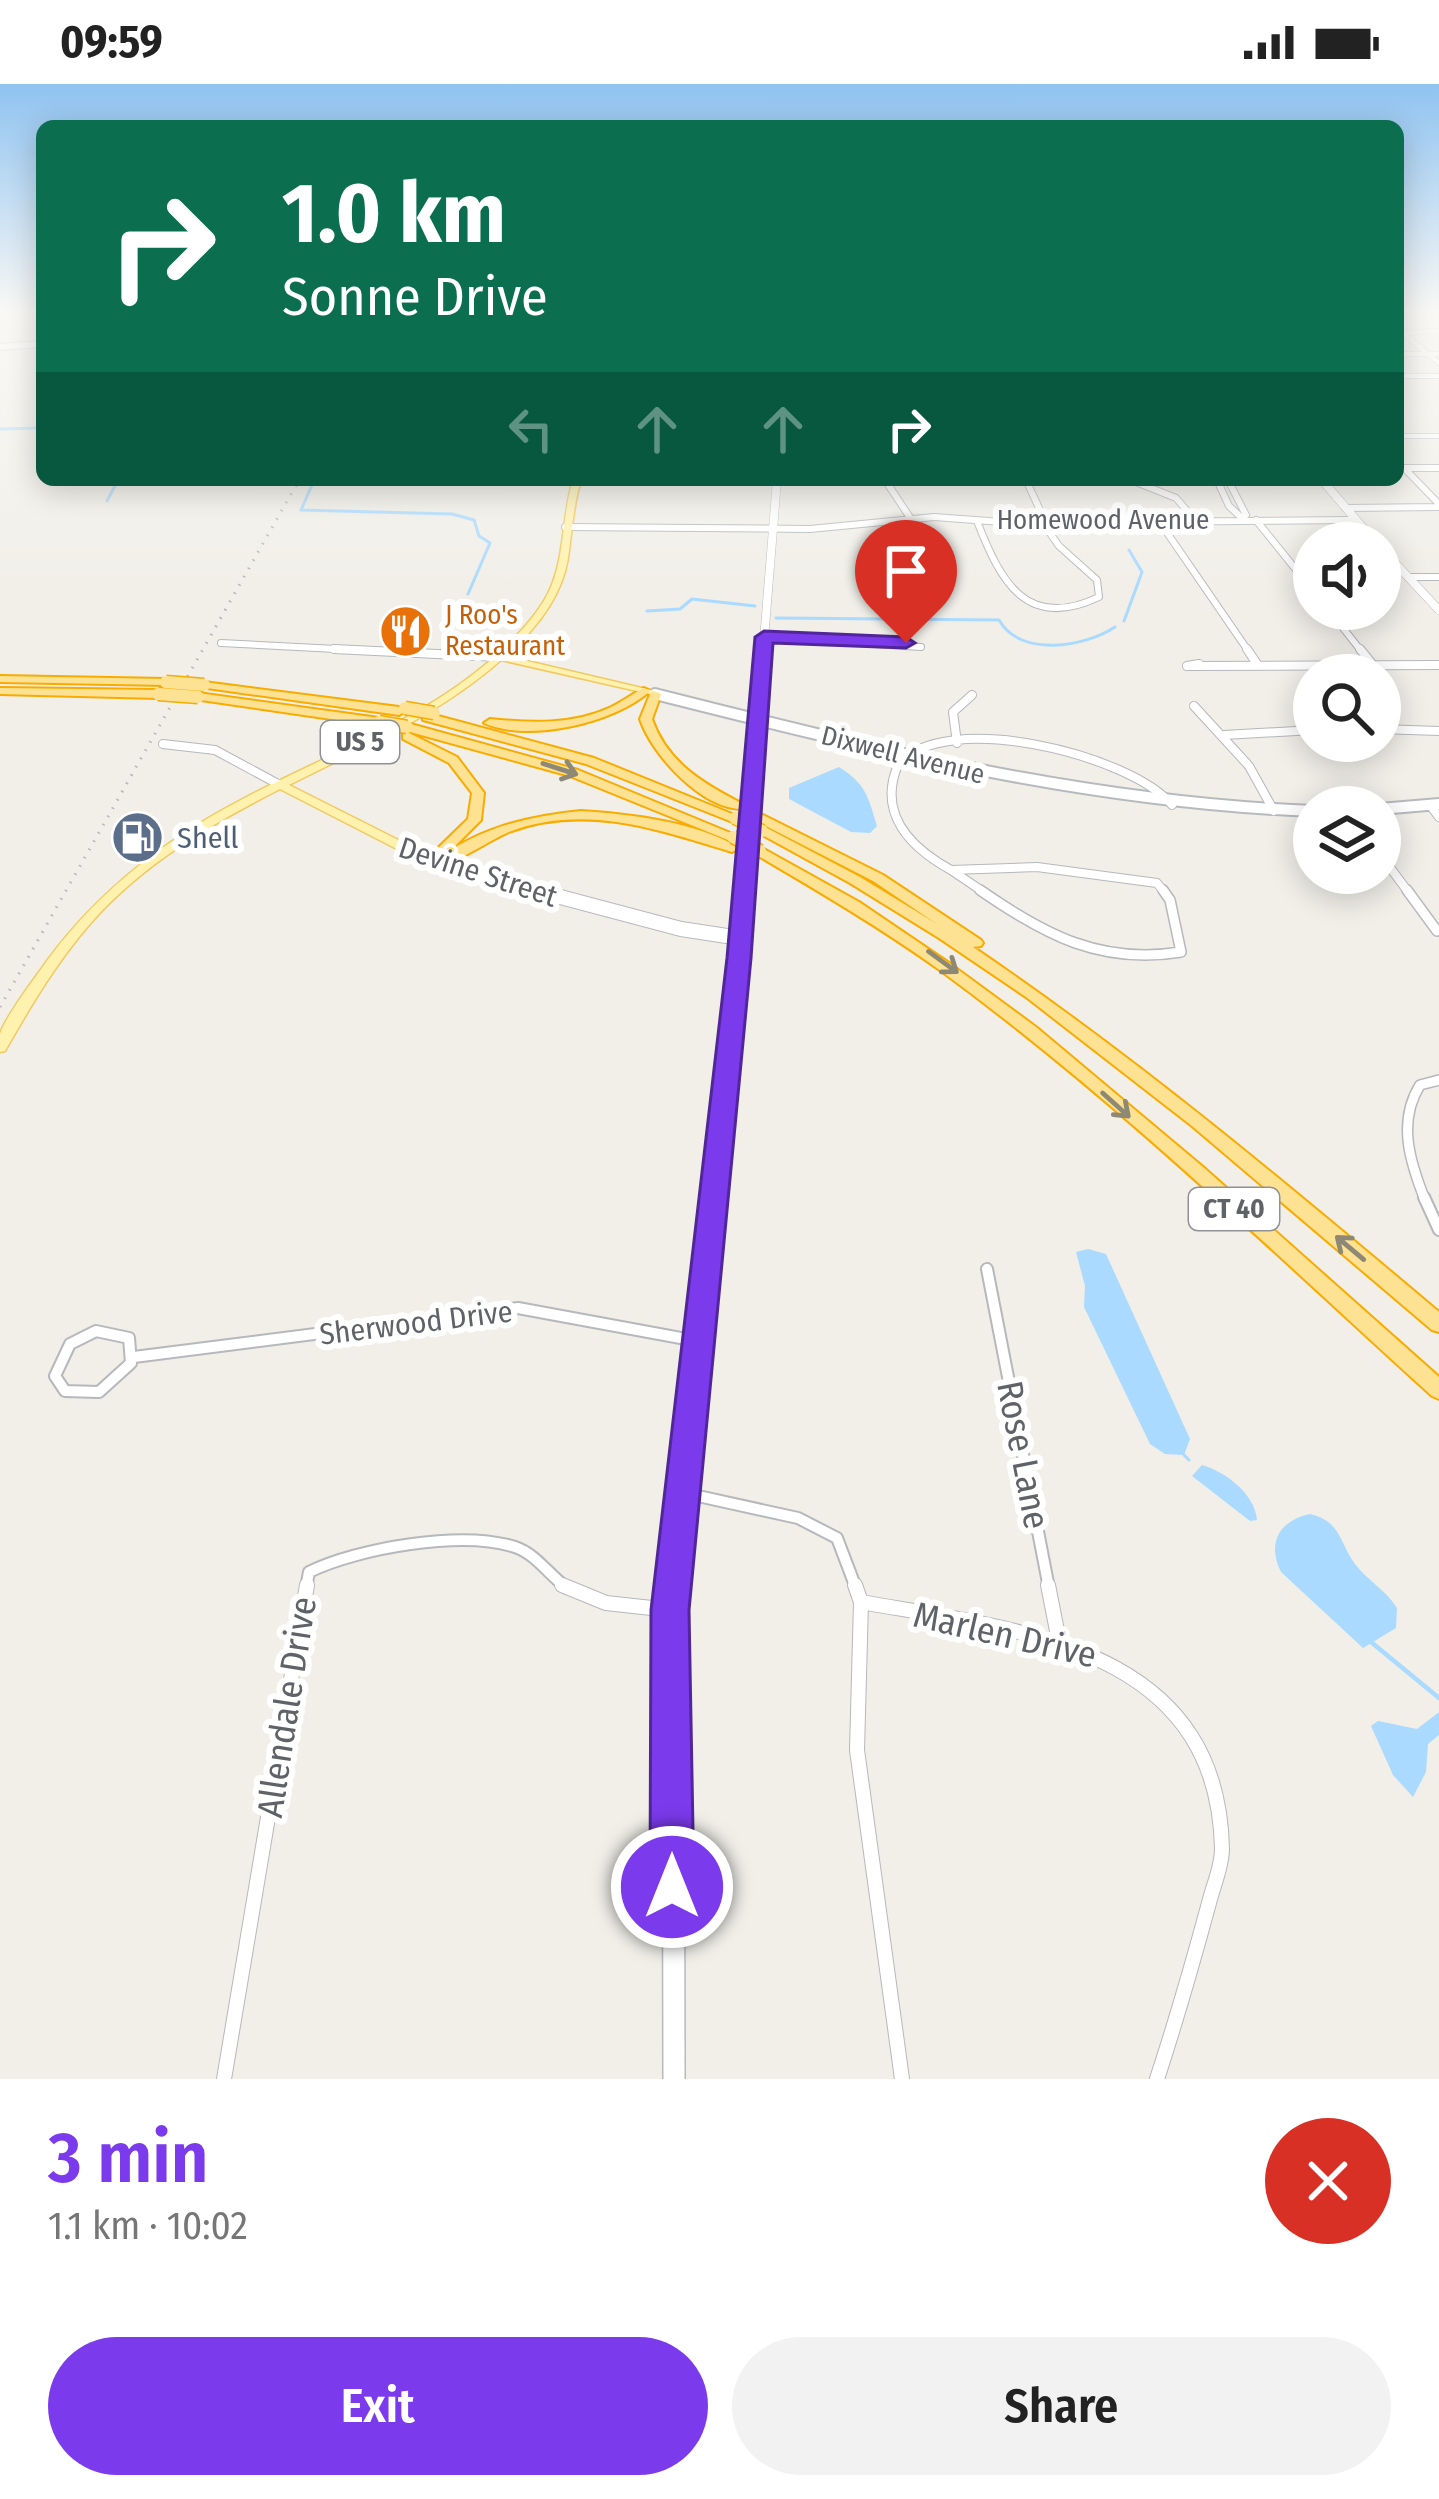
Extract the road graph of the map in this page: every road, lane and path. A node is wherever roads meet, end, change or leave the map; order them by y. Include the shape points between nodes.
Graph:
1 (1404, 436) edge
2 (1439, 436) edge
3 (1439, 468) edge
4 (576, 486) edge
5 (776, 486) edge
6 (890, 486) edge
7 (1029, 486) edge
8 (1146, 486) edge
9 (1220, 486) edge
10 (1231, 486) edge
11 (1327, 486) edge
12 (1439, 506) edge
13 (1345, 508) junction
14 (910, 519) junction
15 (1195, 520) junction
16 (1249, 520) junction
17 (1355, 520) joint
18 (977, 521) junction
19 (1159, 521) junction
20 (1044, 523) junction
21 (565, 527) junction
22 (772, 529) junction
23 (1293, 569) edge
24 (1401, 570) edge
25 (1408, 577) junction
26 (1439, 577) edge
27 (1439, 610) edge
28 (1345, 630) edge
29 (764, 637) junction
30 (221, 643) dead end
31 (921, 647) dead end
32 (1364, 654) edge
33 (499, 657) junction
34 (1199, 664) dead end
35 (1257, 664) junction
36 (1293, 664) edge
37 (1401, 665) edge
38 (1439, 665) edge
39 (0, 679) edge
40 (162, 688) junction
41 (0, 691) edge
42 (201, 691) junction
43 (649, 693) junction
44 (972, 695) dead end
45 (1194, 706) dead end
46 (430, 715) junction
47 (758, 719) junction
48 (402, 730) junction
49 (1401, 730) edge
50 (1293, 731) edge
51 (1439, 731) edge
52 (1223, 735) junction
53 (957, 742) junction
54 (163, 744) dead end
55 (907, 755) junction
56 (278, 784) junction
57 (1172, 805) junction
58 (1434, 805) edge
59 (1401, 807) edge
60 (1274, 811) junction
61 (1293, 811) edge
62 (735, 812) junction
63 (1439, 817) edge
64 (732, 843) junction
65 (433, 863) junction
66 (950, 870) junction
67 (1401, 882) edge
68 (1437, 931) edge
69 (740, 938) junction
70 (0, 1047) edge
71 (1439, 1080) edge
72 (1439, 1230) edge
73 (987, 1269) dead end
74 (1439, 1324) edge
75 (697, 1341) junction
76 (134, 1357) junction
77 (1439, 1390) edge
78 (680, 1492) junction
79 (861, 1602) junction
80 (670, 1610) junction
81 (1059, 1641) junction
82 (224, 2079) edge
83 (674, 2079) edge
84 (902, 2079) edge
85 (1157, 2079) edge

1 - 2 street
3 - 12 street via 1404,468
4 - 21 main road, US 5
5 - 22 main road
6 - 14 street
7 - 20 street
8 - 15 street via 1176,498
9 - 16 street via 1228,506
10 - 16 street
11 - 13 main road
12 - 13 street
13 - 17 main road
14 - 18 street, Homewood Avenue
14 - 22 street, Homewood Avenue
15 - 16 street, Homewood Avenue
15 - 19 street, Homewood Avenue
16 - 17 street, Homewood Avenue
16 - 23 street
18 - 20 street, Homewood Avenue
18 - 20 street via 1005,586 1020,598 1062,608 1099,597 1097,580
19 - 20 street, Homewood Avenue
19 - 35 street
21 - 22 street, Homewood Avenue
21 - 33 main road, US 5 via 555,590
22 - 29 main road
24 - 25 main road
25 - 26 street
25 - 27 main road
28 - 32 street
29 - 31 street
29 - 47 main road
30 - 33 street
33 - 43 main road, Dixwell Avenue
33 - 56 main road, US 5 via 427,707
34 - 35 street
35 - 36 street
37 - 38 street
39 - 40 highway, CT 40
40 - 41 highway, CT 40
40 - 42 highway, CT 40, bridge
42 - 46 highway, CT 40, bridge
42 - 48 highway, CT 40, bridge
43 - 46 highway via 609,712 548,724
43 - 47 main road, Dixwell Avenue
43 - 62 highway via 646,715 657,747
44 - 53 street via 952,712
45 - 52 street
46 - 62 highway, CT 40
47 - 55 main road, Dixwell Avenue
47 - 69 main road
48 -> 64 highway via 574,773
48 - 65 highway via 453,760 478,794 471,824
49 - 51 street
50 - 52 street
52 - 60 street
53 - 55 street
53 - 57 street via 1084,754 1154,784
54 - 56 street, Devine Street via 219,751
55 - 57 main road, Dixwell Avenue via 1040,787
55 - 66 street via 891,782 897,824 916,850
56 - 65 main road, Devine Street
56 - 70 main road, US 5 via 182,838 98,906 51,958
57 - 60 main road, Dixwell Avenue
58 - 59 main road
58 - 63 street
60 - 61 main road, Dixwell Avenue
74 -> 62 highway, CT 40, bridge via 1040,999
64 - 65 highway via 637,820 558,815 499,828
64 -> 77 highway, CT 40 via 852,902 948,965
65 - 69 main road, Devine Street
66 - 66 street via 1071,949 1166,955 1183,948 1157,883 1037,867
67 - 68 street
69 - 75 main road
71 - 72 street via 1413,1092 1407,1135
73 - 81 street, Rose Lane
75 - 76 street, Sherwood Drive via 518,1308
75 - 78 main road
76 - 76 street via 121,1331 96,1330 65,1350 55,1376 65,1391 99,1392 122,1378
78 - 79 street via 798,1518 837,1538
78 - 80 main road
79 - 81 street, Marlen Drive
79 - 84 street via 856,1750
80 - 82 street, Allendale Drive via 614,1605 566,1589 535,1556 511,1546 330,1558 310,1572
80 - 83 main road
81 - 85 street, Marlen Drive via 1154,1686 1198,1740 1210,1787 1222,1851

